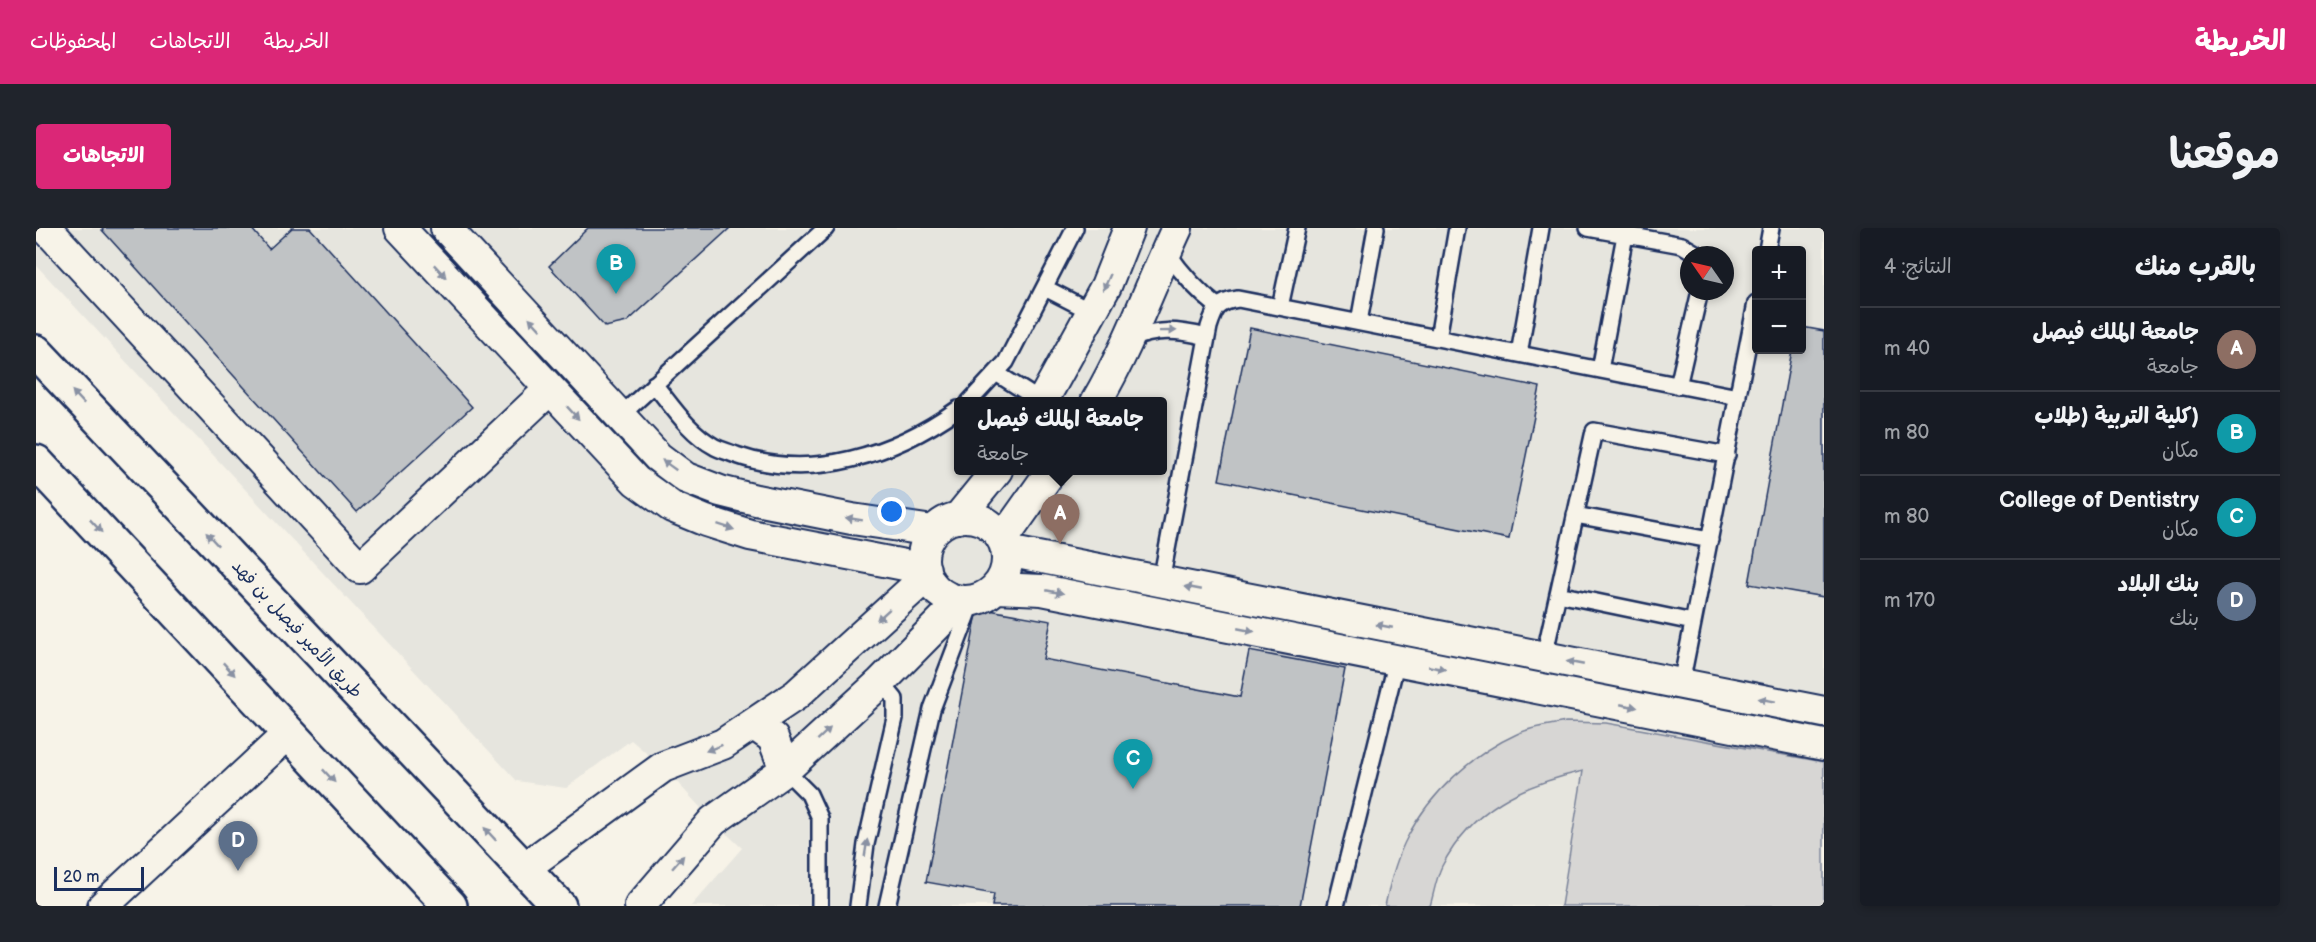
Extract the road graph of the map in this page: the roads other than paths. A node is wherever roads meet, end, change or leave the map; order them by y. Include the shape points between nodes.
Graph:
1 (400, 228) edge
2 (446, 228) edge
3 (826, 228) edge
4 (1075, 228) edge
5 (1129, 228) edge
6 (1297, 228) edge
7 (1376, 228) edge
8 (1457, 228) edge
9 (1541, 228) edge
10 (1588, 228) edge
11 (1771, 228) edge
12 (51, 230) edge
13 (1625, 235) junction
14 (1172, 240) edge
15 (1684, 246) edge
16 (1768, 246) edge
17 (1045, 288) junction
18 (1698, 300) edge
19 (1218, 307) junction
20 (1280, 307) junction
21 (1092, 312) junction
22 (1359, 322) junction
23 (1752, 324) edge
24 (1207, 337) junction
25 (1438, 338) junction
26 (1129, 340) junction
27 (36, 352) edge
28 (1519, 354) junction
29 (1600, 370) junction
30 (996, 374) junction
31 (654, 384) junction
32 (1678, 386) junction
33 (550, 389) junction
34 (974, 397) edge
35 (1034, 397) edge
36 (1045, 397) edge
37 (1099, 397) edge
38 (1738, 398) junction
39 (954, 412) edge
40 (620, 416) junction
41 (1726, 455) junction
42 (36, 462) edge
43 (993, 475) edge
44 (1050, 475) edge
45 (1575, 514) junction
46 (945, 524) junction
47 (1710, 540) junction
48 (1005, 545) junction
49 (926, 573) junction
50 (1161, 581) junction
51 (1558, 594) junction
52 (977, 597) junction
53 (1694, 622) junction
54 (848, 646) junction
55 (1544, 657) junction
56 (1397, 660) junction
57 (880, 682) junction
58 (1681, 684) junction
59 (1824, 712) edge
60 (753, 724) junction
61 (289, 733) junction
62 (1824, 745) edge
63 (785, 770) junction
64 (523, 869) junction
65 (103, 906) edge
66 (450, 906) edge
67 (560, 906) edge
68 (640, 906) edge
69 (820, 906) edge
70 (858, 906) edge
71 (887, 906) edge
72 (1336, 906) edge

1 -> 33 street
40 -> 2 street
3 - 31 lane
4 - 17 lane
5 -> 21 street
6 - 20 lane
7 - 22 lane
8 - 25 lane
9 - 28 lane
10 - 13 lane
11 - 16 lane
12 - 33 street via 360,568
13 - 15 lane
13 - 29 lane
14 - 19 lane via 1182,274
14 - 26 street
17 - 21 lane
17 - 30 lane
18 - 32 lane
19 - 20 lane via 1224,301 1238,298
19 - 24 lane
20 - 22 lane
21 - 36 street
22 - 25 lane
23 - 38 lane
26 -> 24 lane via 1149,331 1182,331
24 - 50 lane
25 - 28 lane
26 - 37 street
64 -> 27 main road, طريق الأمير فيصل بن فهد
28 - 29 lane
29 - 32 lane
30 - 34 lane
30 - 35 lane
31 - 39 lane via 689,427 714,447 751,460 787,465 833,464 880,451 932,427
31 - 40 lane
32 - 38 lane
33 -> 49 street via 636,481 672,507 750,535
38 - 41 lane
46 -> 40 street via 831,515 720,490 686,478 658,458
41 - 45 lane via 1594,431
41 - 47 lane
42 -> 61 main road
43 - 46 street
44 - 48 street
45 - 47 lane
45 - 51 lane
46 - 48 street via 970,517 983,521 994,528
46 - 49 street via 926,540
47 - 53 lane
48 - 50 street
48 - 52 street via 1008,564 1003,578
49 - 52 street via 936,591 946,598
49 -> 54 street
55 -> 50 street
51 - 53 lane
51 - 55 lane
52 -> 56 street via 1042,590
52 - 57 street
52 - 71 lane via 932,709
53 - 58 lane
54 - 57 street
54 - 60 street via 796,695
58 -> 55 street
56 -> 62 street
56 - 72 lane
63 -> 57 street
70 -> 57 lane via 866,844 895,718 895,699
59 -> 58 street
60 - 63 street via 773,738
60 -> 64 street via 723,744 663,767
61 - 65 street
61 -> 66 main road
68 -> 63 street via 712,821
63 - 69 lane via 809,794 820,818
64 - 67 main road, طريق الأمير فيصل بن فهد

